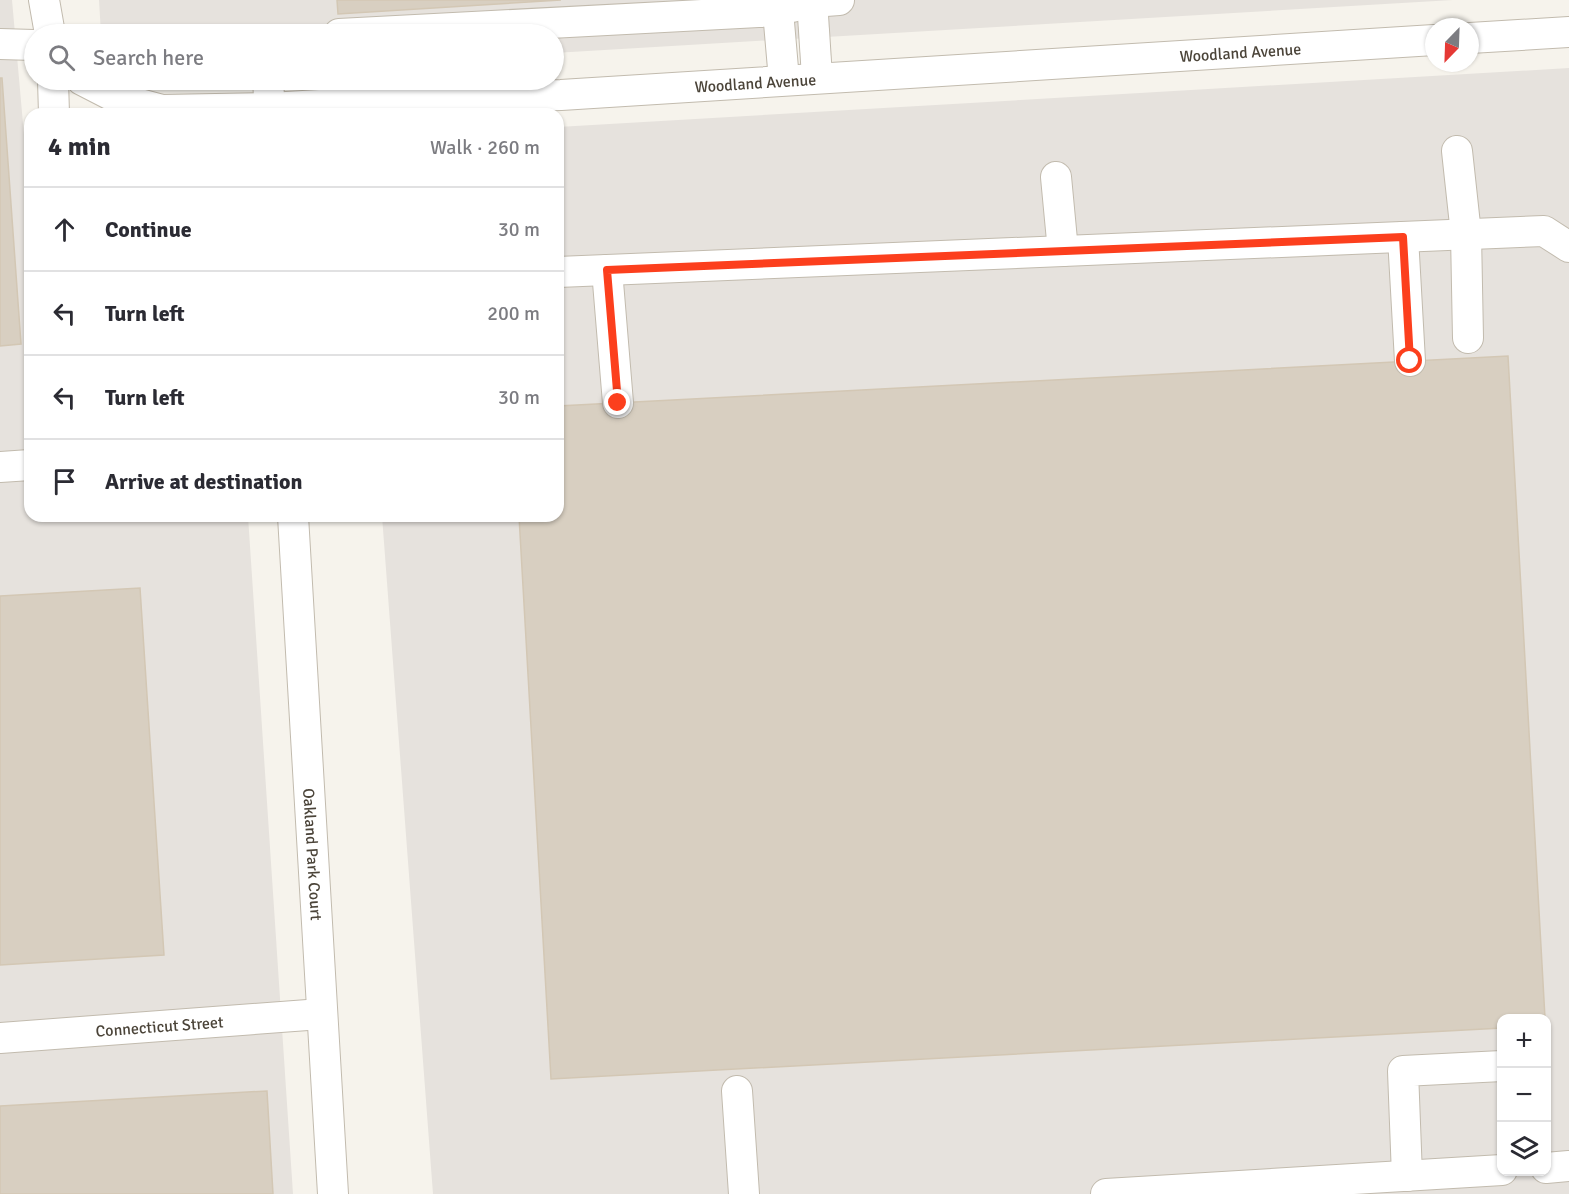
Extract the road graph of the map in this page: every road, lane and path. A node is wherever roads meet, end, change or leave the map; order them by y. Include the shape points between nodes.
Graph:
1 (44, 0) edge
2 (821, 1) edge
3 (778, 11) junction
4 (48, 24) edge
5 (530, 24) edge
6 (1569, 32) edge
7 (1479, 37) edge
8 (1425, 41) edge
9 (0, 44) edge
10 (24, 45) edge
11 (817, 77) junction
12 (784, 80) junction
13 (53, 90) edge
14 (101, 90) edge
15 (270, 101) edge
16 (54, 108) edge
17 (154, 108) edge
18 (186, 108) edge
19 (1457, 151) dead end
20 (1056, 177) dead end
21 (1466, 234) junction
22 (1403, 237) junction
23 (1569, 247) edge
24 (1063, 250) junction
25 (607, 270) junction
26 (564, 272) edge
27 (1468, 338) dead end
28 (1410, 361) dead end
29 (618, 403) dead end
30 (24, 465) edge
31 (0, 466) edge
32 (293, 522) edge
33 (321, 1014) junction
34 (0, 1038) edge
35 (1497, 1066) edge
36 (737, 1091) dead end
37 (1569, 1166) edge
38 (1551, 1168) edge
39 (1497, 1170) edge
40 (1407, 1176) junction
41 (333, 1194) edge
42 (744, 1194) edge
43 (1106, 1194) edge

1 - 4 street
2 - 3 street
2 - 11 street
3 - 5 street
3 - 12 street
6 - 7 street
8 - 11 street, Woodland Avenue
9 - 10 street
11 - 12 street, Woodland Avenue
12 - 15 street, Woodland Avenue via 561,95
13 - 16 street
14 - 17 street, Woodland Avenue
15 - 18 street, Woodland Avenue
19 - 21 street
20 - 24 street
21 - 22 street
21 - 23 street via 1544,231
21 - 27 street
22 - 24 street
22 - 28 street
24 - 25 street
25 - 26 street
25 - 29 street
30 - 31 street
32 - 33 street, Oakland Park Court
33 - 34 street, Connecticut Street
33 - 41 street, Oakland Park Court
35 - 40 street via 1403,1071
36 - 42 street
37 - 38 street
39 - 40 street
40 - 43 street

